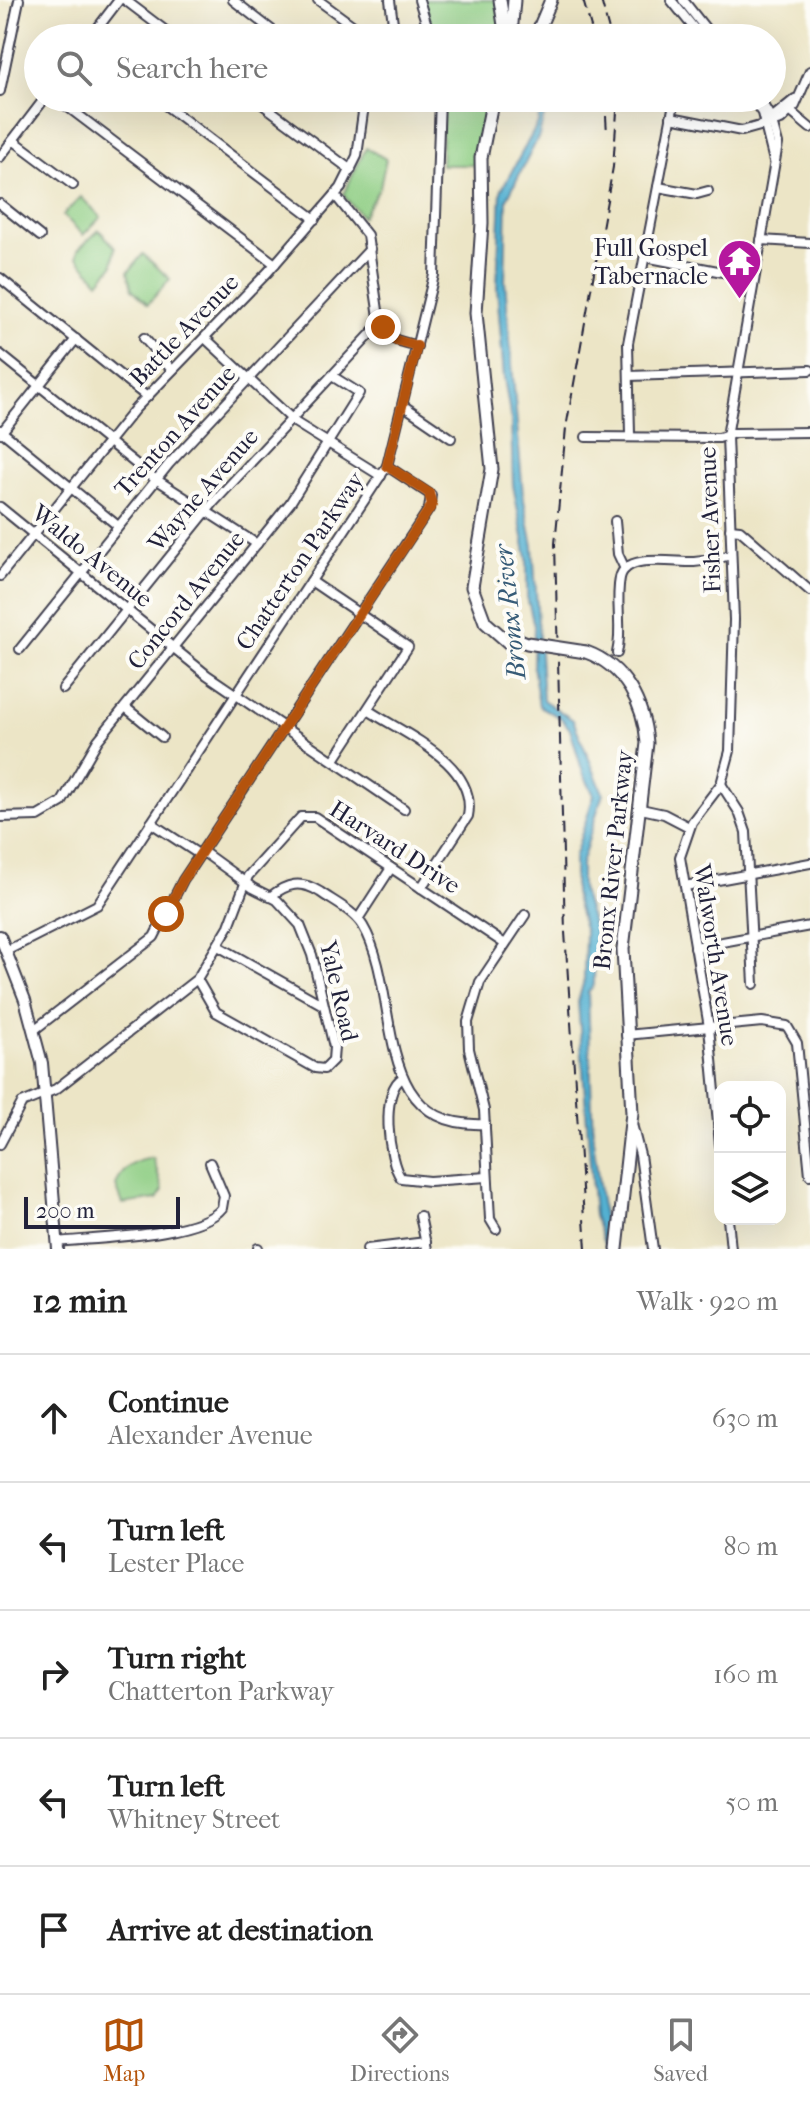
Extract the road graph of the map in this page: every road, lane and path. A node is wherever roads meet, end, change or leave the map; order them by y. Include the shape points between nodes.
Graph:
1 (19, 0) edge
2 (122, 0) edge
3 (233, 0) edge
4 (318, 0) edge
5 (390, 0) edge
6 (419, 0) edge
7 (500, 0) edge
8 (516, 0) edge
9 (671, 0) edge
10 (683, 0) edge
11 (550, 4) edge
12 (102, 24) edge
13 (155, 24) edge
14 (264, 24) edge
15 (351, 24) edge
16 (393, 24) edge
17 (427, 24) edge
18 (507, 24) edge
19 (513, 24) edge
20 (542, 24) edge
21 (691, 24) edge
22 (702, 24) edge
23 (810, 71) edge
24 (0, 91) edge
25 (795, 99) junction
26 (786, 107) edge
27 (34, 112) edge
28 (74, 112) edge
29 (174, 112) edge
30 (273, 112) edge
31 (362, 112) edge
32 (440, 112) edge
33 (495, 112) edge
34 (672, 112) edge
35 (762, 112) edge
36 (765, 112) edge
37 (780, 112) edge
38 (791, 112) junction
39 (671, 117) junction
40 (769, 121) junction
41 (810, 128) edge
42 (13, 140) junction
43 (0, 157) edge
44 (351, 170) junction
45 (73, 185) dead end
46 (658, 187) junction
47 (708, 191) dead end
48 (335, 195) junction
49 (0, 204) edge
50 (315, 219) junction
51 (40, 236) dead end
52 (761, 240) junction
53 (810, 243) edge
54 (370, 249) junction
55 (645, 257) junction
56 (275, 264) junction
57 (0, 278) edge
58 (754, 278) junction
59 (380, 324) junction
60 (144, 338) dead end
61 (205, 338) junction
62 (76, 339) junction
63 (417, 346) junction
64 (0, 354) edge
65 (172, 370) junction
66 (810, 370) edge
67 (738, 372) junction
68 (332, 376) junction
69 (629, 376) junction
70 (248, 378) junction
71 (39, 385) junction
72 (147, 397) junction
73 (404, 406) junction
74 (292, 420) junction
75 (1, 432) edge
76 (810, 432) edge
77 (630, 435) junction
78 (727, 436) junction
79 (586, 437) dead end
80 (451, 438) dead end
81 (108, 442) junction
82 (329, 445) junction
83 (387, 466) junction
84 (381, 476) junction
85 (156, 479) junction
86 (71, 487) junction
87 (0, 507) edge
88 (207, 512) junction
89 (615, 521) dead end
90 (118, 526) junction
91 (730, 529) junction
92 (34, 534) junction
93 (257, 544) junction
94 (731, 555) junction
95 (625, 569) junction
96 (81, 572) junction
97 (0, 576) edge
98 (311, 581) junction
99 (810, 591) edge
100 (128, 610) junction
101 (360, 613) junction
102 (174, 647) junction
103 (20, 649) dead end
104 (617, 653) dead end
105 (585, 655) junction
106 (63, 689) dead end
107 (236, 694) junction
108 (125, 707) junction
109 (368, 710) junction
110 (286, 727) junction
111 (162, 737) dead end
112 (334, 760) junction
113 (721, 784) junction
114 (404, 809) dead end
115 (641, 809) junction
116 (0, 817) edge
117 (151, 823) junction
118 (689, 827) junction
119 (201, 853) junction
120 (810, 863) edge
121 (391, 868) junction
122 (748, 875) junction
123 (245, 882) junction
124 (685, 886) junction
125 (421, 888) junction
126 (270, 897) junction
127 (525, 915) dead end
128 (358, 919) junction
129 (810, 926) edge
130 (0, 936) edge
131 (751, 937) junction
132 (505, 944) junction
133 (218, 946) junction
134 (695, 947) junction
135 (6, 951) junction
136 (197, 979) junction
137 (754, 984) dead end
138 (319, 986) junction
139 (307, 996) junction
140 (323, 1005) junction
141 (709, 1027) junction
142 (34, 1030) junction
143 (623, 1036) junction
144 (403, 1078) junction
145 (714, 1081) edge
146 (46, 1093) junction
147 (631, 1122) junction
148 (485, 1124) junction
149 (0, 1144) edge
150 (210, 1163) dead end
151 (810, 1175) edge
152 (487, 1177) junction
153 (420, 1216) dead end
154 (729, 1225) edge
155 (496, 1229) dead end
156 (427, 1245) edge
157 (57, 1246) edge
158 (367, 1249) edge
159 (616, 1249) edge
160 (653, 1249) edge
161 (731, 1249) edge

1 - 24 street
2 - 12 street
2 - 13 street
3 - 14 street
4 - 15 street
5 - 16 street
6 - 17 street
7 - 18 highway
8 - 19 highway
9 - 21 street
10 - 22 street
11 - 20 highway
23 - 25 street
25 - 26 street
25 - 38 street
27 - 42 street
28 - 56 street
29 - 50 street
30 - 44 street
31 - 44 street, Battle Avenue
32 - 63 street, Chatterton Parkway via 435,265
33 - 105 highway, Bronx River Parkway, bridge via 487,154 482,308 498,474 478,587 488,616 509,640
34 - 39 street
35 - 40 street
36 - 40 street
37 - 40 street
38 - 40 street
38 - 41 street
39 - 40 street via 742,131
39 - 46 street
40 - 52 street, Fisher Avenue via 774,161
42 - 43 street
42 - 45 street
44 - 48 street, Battle Avenue
46 - 47 street
46 - 55 street
48 - 50 street, Battle Avenue
48 - 54 street via 365,231
49 - 51 street
50 - 56 street, Battle Avenue
52 - 53 street
52 - 58 street, Fisher Avenue
54 - 59 street
54 - 70 street, Trenton Avenue
55 - 58 street
55 - 69 street via 628,343
56 - 61 street, Battle Avenue
57 - 62 street
58 - 67 street, Fisher Avenue
59 - 63 street via 396,340
59 - 68 street, Wayne Avenue
60 - 65 street
61 - 65 street, Battle Avenue
61 - 70 street
62 - 71 street
62 - 72 street
63 - 73 street, Chatterton Parkway
64 - 71 street
65 - 72 street, Battle Avenue
66 - 67 street
67 - 69 street
67 - 78 street, Fisher Avenue
68 - 74 street, Wayne Avenue
68 - 82 street, Concord Avenue via 359,393
69 - 77 street
70 - 74 street
70 - 85 street, Trenton Avenue
71 - 75 street
71 - 81 street
72 - 81 street, Battle Avenue
73 - 80 street
73 - 83 street, Chatterton Parkway
74 - 82 street
74 - 88 street, Wayne Avenue
75 - 86 street
76 - 78 street
77 - 78 street
77 - 79 street
78 - 91 street, Fisher Avenue
81 - 85 street
81 - 86 street, Battle Avenue
82 - 84 street
82 - 93 street, Concord Avenue
83 - 84 street, Chatterton Parkway
83 - 101 street via 432,497
84 - 98 street, Chatterton Parkway
85 - 88 street
85 - 90 street, Trenton Avenue
86 - 90 street
86 - 92 street, Battle Avenue
87 - 92 street, Waldo Avenue
88 - 93 street
88 - 100 street, Wayne Avenue
89 - 95 street
90 - 96 street, Trenton Avenue
91 - 94 street, Fisher Avenue
91 - 99 street via 740,530
92 - 96 street, Waldo Avenue
92 - 97 street, Battle Avenue
93 - 102 street, Concord Avenue
94 - 95 street
94 - 113 street, Fisher Avenue via 734,677 730,751
95 - 104 street via 620,577
96 - 100 street, Waldo Avenue
96 - 103 street, Trenton Avenue
98 - 101 street
98 - 107 street, Chatterton Parkway
100 - 102 street, Waldo Avenue
100 - 106 street, Wayne Avenue
101 - 109 street via 408,646
101 - 110 street
102 - 107 street, Waldo Avenue
102 - 108 street, Concord Avenue
105 - 115 highway, Bronx River Parkway via 618,671 639,707 648,748
105 - 143 highway, Bronx River Parkway via 621,685 641,739 618,935
107 - 110 street, Waldo Avenue
107 - 117 street, Chatterton Parkway
108 - 111 street
108 - 116 street, Concord Avenue via 58,806 33,817
109 - 112 street
109 - 125 street via 460,776 468,804 465,821
110 - 112 street, Waldo Avenue
110 - 119 street
112 - 114 street, Waldo Avenue
113 - 118 street, Walworth Avenue
113 - 122 street via 744,822
115 - 118 street
115 - 143 highway, Bronx River Parkway via 624,938
117 - 119 street, Yale Road
117 - 135 street, Chatterton Parkway via 93,910
118 - 124 street, Walworth Avenue via 680,857
119 - 123 street, Yale Road
119 - 142 street via 154,937
120 - 122 street
121 - 123 street, Harvard Drive via 308,815 295,821
121 - 125 street, Harvard Drive
121 - 128 street
122 - 124 street
122 - 131 street
123 - 126 street, Yale Road
123 - 133 street, Harvard Drive
124 - 134 street, Walworth Avenue
125 - 132 street, Harvard Drive
126 - 128 street via 302,883
126 - 138 street, Yale Road via 300,925
127 - 132 street
128 - 144 street via 370,941
129 - 131 street
130 - 135 main road
131 - 134 street
131 - 137 street
132 - 148 street via 477,987 468,1022
133 - 136 street, Harvard Drive
133 - 139 street
134 - 141 street, Walworth Avenue
135 - 142 main road
136 - 140 street, Yale Road via 216,1012 321,1069 331,1063 335,1051
136 - 146 street, Harvard Drive
138 - 139 street
138 - 140 street, Yale Road
139 - 140 street
141 - 143 street
141 - 145 street, Walworth Avenue
141 - 151 street via 776,1021 791,1029 797,1043
142 - 146 main road
143 - 147 highway, Bronx River Parkway
143 - 159 highway, Bronx River Parkway via 626,1110
144 - 148 street via 437,1117
144 - 152 street via 392,1086 388,1106 395,1168 401,1178
146 - 149 street, Harvard Drive via 22,1103
146 - 157 main road
147 - 159 highway, Bronx River Parkway
147 - 160 street
148 - 152 street
150 - 157 street via 224,1202 207,1220
152 - 155 street via 490,1219
153 - 156 street
154 - 161 street
156 - 158 street

